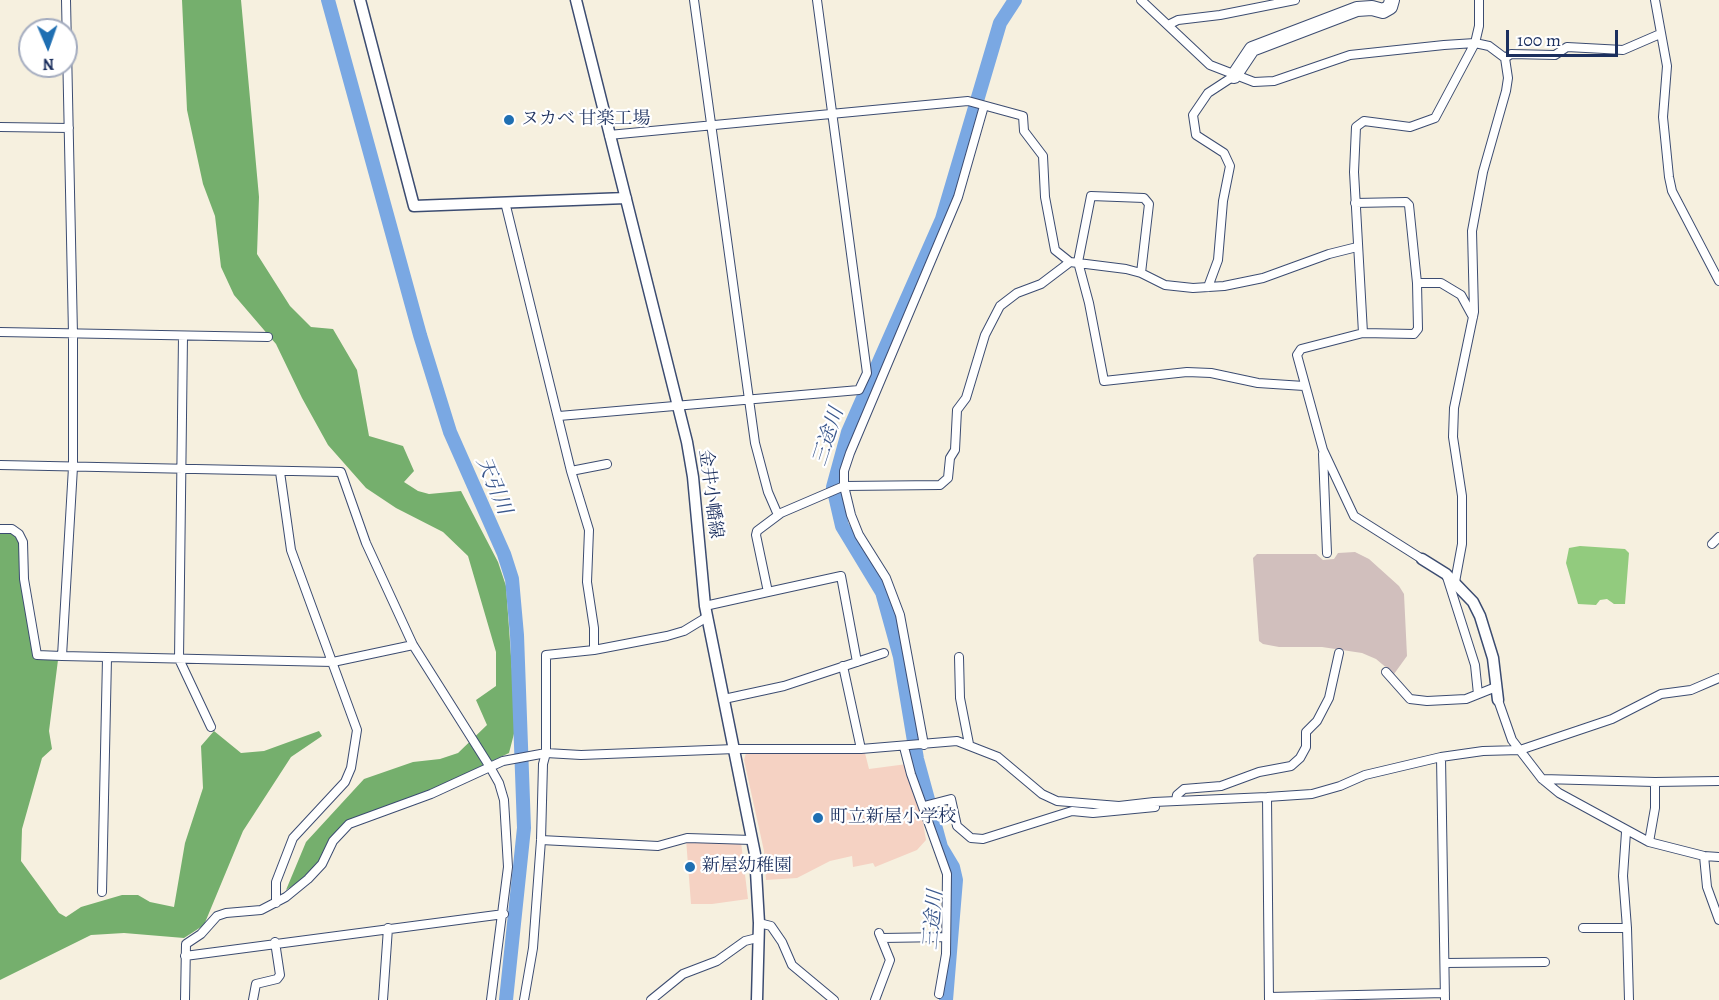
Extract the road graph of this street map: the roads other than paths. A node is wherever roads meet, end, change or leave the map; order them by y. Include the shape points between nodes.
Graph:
1 (66, 0) edge
2 (360, 0) edge
3 (576, 0) edge
4 (694, 0) edge
5 (817, 0) edge
6 (1142, 0) edge
7 (1295, 0) edge
8 (1368, 0) edge
9 (1392, 0) edge
10 (1479, 0) edge
11 (1655, 0) edge
12 (1168, 25) junction
13 (1660, 34) junction
14 (1475, 43) junction
15 (1505, 58) junction
16 (1234, 76) junction
17 (983, 106) junction
18 (833, 114) junction
19 (712, 126) junction
20 (0, 128) edge
21 (69, 128) junction
22 (609, 135) junction
23 (626, 198) junction
24 (505, 202) junction
25 (1355, 202) junction
26 (1357, 247) junction
27 (1074, 262) junction
28 (1141, 273) junction
29 (1719, 281) edge
30 (1417, 283) junction
31 (1209, 286) junction
32 (1473, 317) junction
33 (0, 332) edge
34 (1363, 333) junction
35 (73, 334) junction
36 (183, 336) junction
37 (268, 337) dead end
38 (1304, 386) junction
39 (748, 399) junction
40 (678, 406) junction
41 (559, 416) junction
42 (1323, 450) junction
43 (607, 464) dead end
44 (0, 465) edge
45 (73, 467) junction
46 (183, 470) junction
47 (571, 471) junction
48 (279, 472) junction
49 (844, 486) junction
50 (778, 515) junction
51 (0, 529) edge
52 (1719, 537) edge
53 (1712, 544) dead end
54 (1327, 553) dead end
55 (1422, 559) joint
56 (1446, 574) junction
57 (1455, 582) junction
58 (768, 592) junction
59 (706, 611) junction
60 (413, 645) junction
61 (594, 650) junction
62 (884, 653) dead end
63 (1339, 654) dead end
64 (62, 656) junction
65 (959, 657) dead end
66 (107, 658) junction
67 (179, 659) junction
68 (333, 662) junction
69 (857, 662) junction
70 (843, 666) junction
71 (1386, 672) dead end
72 (1719, 678) edge
73 (1496, 687) junction
74 (1478, 694) junction
75 (724, 699) junction
76 (1498, 700) joint
77 (211, 726) dead end
78 (969, 744) junction
79 (924, 745) junction
80 (905, 747) junction
81 (735, 749) junction
82 (861, 749) junction
83 (1520, 750) junction
84 (546, 753) junction
85 (1441, 757) junction
86 (490, 767) junction
87 (1542, 779) junction
88 (1719, 781) edge
89 (1654, 782) junction
90 (1267, 797) junction
91 (1176, 801) junction
92 (924, 806) junction
93 (1155, 807) dead end
94 (1626, 832) junction
95 (542, 840) junction
96 (752, 840) junction
97 (1649, 842) junction
98 (1704, 856) junction
99 (1719, 857) edge
100 (102, 892) dead end
101 (276, 903) junction
102 (504, 914) junction
103 (1719, 920) edge
104 (759, 923) junction
105 (388, 927) junction
106 (1583, 928) dead end
107 (1628, 928) junction
108 (946, 937) junction
109 (758, 938) junction
110 (275, 942) junction
111 (185, 956) junction
112 (1545, 962) dead end
113 (1445, 963) junction
114 (939, 994) dead end
115 (1445, 996) edge
116 (1269, 999) edge
117 (185, 1000) edge
118 (253, 1000) edge
119 (383, 1000) edge
120 (491, 1000) edge
121 (524, 1000) edge
122 (651, 1000) edge
123 (757, 1000) edge
124 (834, 1000) edge
125 (875, 1000) edge
126 (1629, 1000) edge

1 - 21 street
2 - 24 main road via 414,206
3 - 22 main road, 金井小幡線
4 - 19 street
5 - 18 street
6 - 12 street
7 - 12 street
8 - 16 highway via 1251,44 1238,57
9 - 16 highway via 1390,7 1383,10 1357,9 1252,50
10 - 14 street
11 - 13 street
12 - 16 street via 1210,65
13 - 15 street via 1623,50 1567,47 1555,55 1511,54
13 - 29 street via 1666,48 1663,117 1668,177
14 - 15 street via 1489,46
14 - 16 street via 1350,55 1265,83
14 - 25 street via 1435,118 1410,127 1364,121 1356,127
15 - 32 street via 1506,91 1483,172 1472,231
16 - 31 street via 1208,93 1193,116 1197,135 1228,157 1230,166 1218,260
17 - 18 street via 968,101
17 - 27 street via 1023,116 1024,131 1043,156 1045,196 1055,249
17 - 49 street via 958,197 850,453
18 - 19 street
18 - 39 street via 867,373 859,390
19 - 22 street
19 - 39 street
20 - 21 street
21 - 35 street
22 - 23 main road, 金井小幡線
23 - 24 main road
23 - 40 main road, 金井小幡線
24 - 41 street
25 - 26 street
25 - 30 street via 1409,205
26 - 31 street via 1263,278
26 - 34 street
27 - 28 street
27 - 28 street via 1091,196 1144,198 1149,204
27 - 38 street via 1089,303 1104,381 1187,372
27 - 49 street via 1000,306 985,335 966,398 957,410 955,450 948,478 940,485
28 - 31 street via 1165,285
30 - 32 street via 1441,282 1461,295
30 - 34 street via 1418,329 1413,334
32 - 57 street via 1454,408 1453,437 1462,495 1462,544
33 - 35 street
34 - 38 street via 1301,349 1297,355
35 - 36 street
35 - 45 street
36 - 37 street
36 - 46 street
38 - 42 street
39 - 40 street
39 - 50 street via 755,444
40 - 41 street
40 - 59 main road, 金井小幡線 via 693,477
41 - 47 street
42 - 54 street
42 - 55 street via 1354,516
43 - 47 street
44 - 45 street
45 - 46 street
45 - 64 street
46 - 48 street
46 - 67 street
47 - 61 street via 589,530 586,582
48 - 60 street via 341,472 366,543
48 - 68 street via 291,550
49 - 50 street
49 - 79 street via 859,535 886,578 900,615
50 - 58 street via 756,535
51 - 64 street via 12,530 23,542 24,579 37,655
52 - 53 street
55 - 56 main road
56 - 57 main road
56 - 74 street via 1475,665
57 - 73 main road via 1480,616 1493,658
58 - 59 street
58 - 69 street via 841,576
59 - 61 street via 684,631
59 - 75 main road, 金井小幡線
60 - 68 street
60 - 86 street
61 - 84 street via 546,655
62 - 69 street
63 - 91 street via 1329,698 1306,732 1306,747 1300,758 1291,766 1259,772 1221,786 1184,789
64 - 66 street
65 - 78 street via 960,698
66 - 67 street
66 - 100 street
67 - 68 street
67 - 77 street
68 - 101 street via 357,730 351,768 345,782 292,838 278,873
69 - 70 street
70 - 75 street via 784,686
70 - 82 street
71 - 74 street via 1410,699 1466,699
72 - 83 street via 1691,690 1661,694 1612,719
73 - 74 street
73 - 76 main road
75 - 81 main road, 金井小幡線
76 - 83 street via 1512,740
78 - 79 street via 957,741
78 - 91 street via 998,757 1042,794 1057,801 1119,806
79 - 80 street
80 - 82 street
80 - 92 street
81 - 82 street
81 - 84 street via 600,755
81 - 96 main road, 金井小幡線
83 - 85 street
83 - 87 street
84 - 86 street
84 - 95 street
85 - 90 street via 1365,775 1312,794
85 - 113 street
86 - 101 street via 350,824 308,879
86 - 102 street via 499,783 507,823
87 - 89 street
87 - 94 street
88 - 89 street
89 - 97 street via 1655,808
90 - 91 street
90 - 116 street
92 - 93 street via 951,799 957,826 971,838 983,839 1072,811 1093,813
92 - 108 street via 947,874
94 - 97 street
94 - 107 street via 1623,876
95 - 96 street via 658,846 687,838
95 - 121 street via 533,948
96 - 104 main road, 金井小幡線
97 - 98 street
98 - 99 street
98 - 103 street via 1707,887
101 - 111 street via 261,910 217,916 186,944
102 - 105 street
102 - 120 street
104 - 109 main road, 金井小幡線
104 - 124 street via 771,926 792,965
105 - 110 street
105 - 119 street
106 - 107 street
107 - 126 street
108 - 114 street
108 - 125 street via 881,935 890,960
109 - 122 street via 682,974
109 - 123 main road, 金井小幡線
110 - 111 street
110 - 118 street via 280,975 256,984
111 - 117 street
112 - 113 street
113 - 115 street
115 - 116 street

